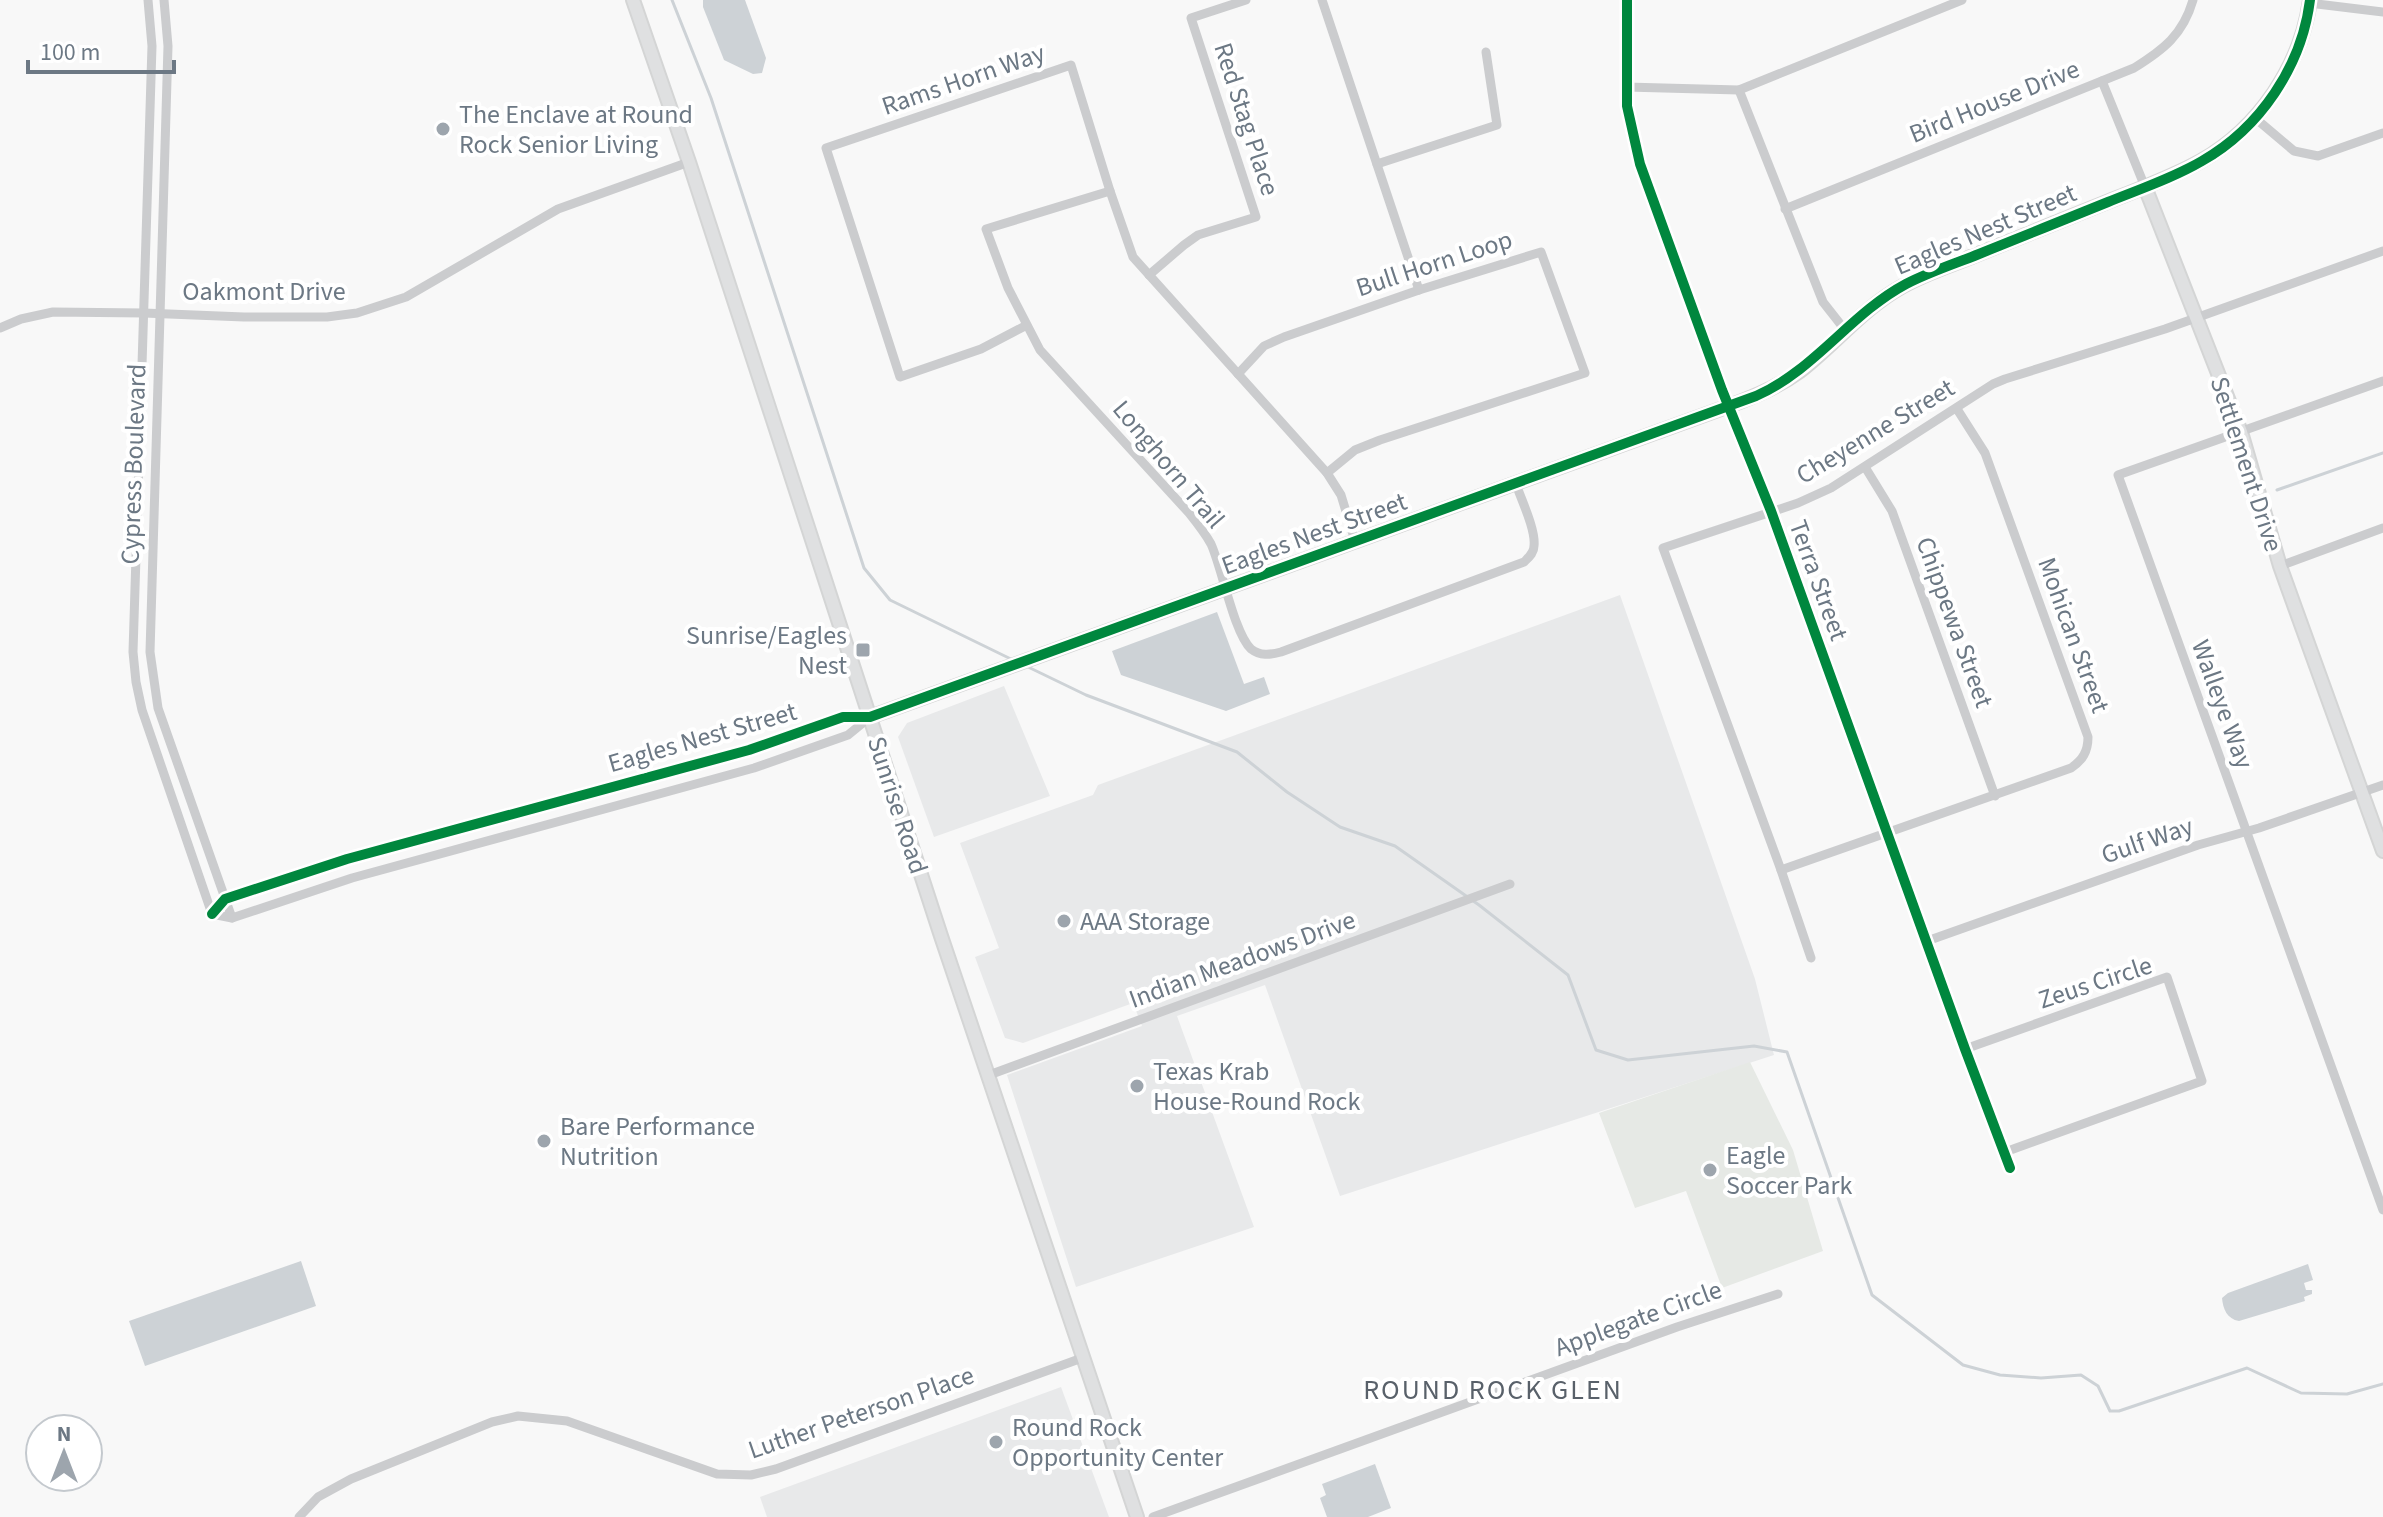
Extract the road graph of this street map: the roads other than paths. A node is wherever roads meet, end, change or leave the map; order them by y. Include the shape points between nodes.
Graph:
1 (148, 0) edge
2 (164, 0) edge
3 (633, 0) edge
4 (1246, 0) edge
5 (1322, 0) edge
6 (1627, 0) edge
7 (1962, 0) edge
8 (2193, 0) edge
9 (2310, 1) edge
10 (2383, 12) edge
11 (1486, 52) dead end
12 (2102, 81) junction
13 (1626, 87) junction
14 (1739, 90) junction
15 (2255, 118) junction
16 (2383, 133) edge
17 (689, 162) junction
18 (1377, 164) junction
19 (2145, 187) junction
20 (1110, 191) junction
21 (1785, 209) junction
22 (2383, 251) edge
23 (1149, 275) junction
24 (1419, 290) junction
25 (144, 313) junction
26 (160, 314) junction
27 (2197, 318) junction
28 (1025, 326) junction
29 (0, 328) edge
30 (1845, 330) junction
31 (1238, 374) junction
32 (2383, 381) edge
33 (1728, 406) junction
34 (1957, 409) junction
35 (2241, 432) junction
36 (1865, 467) junction
37 (1327, 473) junction
38 (1516, 484) junction
39 (1771, 511) junction
40 (2383, 528) edge
41 (1355, 541) junction
42 (2280, 566) junction
43 (1226, 588) junction
44 (870, 717) junction
45 (2383, 785) edge
46 (2361, 792) junction
47 (1995, 796) junction
48 (2245, 832) junction
49 (1888, 834) junction
50 (2383, 851) edge
51 (1781, 870) junction
52 (1510, 884) dead end
53 (225, 899) junction
54 (212, 914) junction
55 (232, 918) junction
56 (1927, 941) junction
57 (1811, 958) dead end
58 (1965, 1049) junction
59 (989, 1075) junction
60 (2005, 1152) junction
61 (2010, 1168) dead end
62 (2383, 1210) edge
63 (1778, 1294) dead end
64 (1082, 1358) junction
65 (299, 1517) edge
66 (1137, 1517) edge
67 (1153, 1517) edge

1 - 25 street, Cypress Boulevard via 152,46
2 - 26 street, Cypress Boulevard via 168,46
3 - 17 street, Sunrise Road
4 - 23 street, Red Stag Place via 1191,18 1256,217 1198,235
5 - 18 street
6 - 13 street, Terra Street
7 - 14 street
8 - 12 street, Bird House Drive via 2166,47
9 - 10 street
9 - 15 street, Eagles Nest Street via 2292,60
11 - 18 street via 1497,125
12 - 19 street, Settlement Drive
12 - 21 street, Bird House Drive
13 - 14 street
13 - 33 street, Terra Street via 1640,164
14 - 21 street
15 - 16 street via 2294,151 2318,156
15 - 19 street, Eagles Nest Street via 2214,153
17 - 26 street, Oakmont Drive via 558,209 406,297 357,313
17 - 44 street, Sunrise Road
18 - 24 street
19 - 27 street, Settlement Drive
19 - 30 street, Eagles Nest Street via 1918,278 1867,309
20 - 23 street, Rams Horn Way via 1133,257
20 - 28 street, Longhorn Trail via 986,229
20 - 28 street, Rams Horn Way via 1071,65 826,148 900,377 981,349
21 - 30 street via 1823,302
22 - 27 street, Cheyenne Street
23 - 31 street, Rams Horn Way
24 - 31 street, Bull Horn Loop via 1264,346
24 - 37 street, Bull Horn Loop via 1541,252 1585,373 1380,440 1355,450
25 - 26 street, Oakmont Drive
25 - 29 street, Oakmont Drive via 53,312
25 - 54 street, Cypress Boulevard via 133,622 136,682 154,750
26 - 53 street, Cypress Boulevard via 150,652 158,708
27 - 34 street, Cheyenne Street via 2005,379
27 - 35 street, Settlement Drive
28 - 43 street, Longhorn Trail via 1040,350 1189,513 1211,544
30 - 33 street, Eagles Nest Street via 1800,371
31 - 37 street, Rams Horn Way
32 - 35 street, Walleye Way
33 - 38 street, Eagles Nest Street
33 - 39 street, Terra Street
34 - 36 street, Cheyenne Street
34 - 47 street, Mohican Street via 1985,453 2088,737 2079,763
35 - 42 street, Settlement Drive
35 - 48 street, Walleye Way via 2118,475
36 - 39 street, Cheyenne Street via 1809,499
36 - 47 street, Chippewa Street via 1892,511
37 - 41 street, Rams Horn Way via 1341,495
38 - 41 street, Eagles Nest Street
38 - 43 street, Longhorn Trail via 1533,534 1534,546 1524,562 1281,652 1260,654 1248,646
39 - 49 street, Terra Street
39 - 51 street, Cheyenne Street via 1663,548
40 - 42 street
41 - 43 street, Eagles Nest Street
42 - 46 street, Settlement Drive
43 - 44 street, Eagles Nest Street
44 - 53 street, Eagles Nest Street via 843,717 749,750 347,859
44 - 55 street, Eagles Nest Street via 848,735 754,768 352,878
44 - 59 street, Sunrise Road
45 - 46 street, Gulf Way
46 - 48 street, Gulf Way
46 - 50 street, Settlement Drive
47 - 49 street, Mohican Street
48 - 56 street, Gulf Way
48 - 62 street, Walleye Way
49 - 51 street, Mohican Street
49 - 56 street, Terra Street
51 - 57 street, Cheyenne Street
52 - 59 street, Indian Meadows Drive
53 - 54 street
53 - 55 street, Cypress Boulevard
54 - 55 street, Eagles Nest Street
56 - 58 street, Terra Street
58 - 60 street, Terra Street
58 - 60 street, Zeus Circle via 2167,977 2202,1081
59 - 64 street, Sunrise Road
60 - 61 street, Terra Street
63 - 67 street, Applegate Circle
64 - 65 street, Luther Peterson Place via 751,1475 717,1474 567,1421 518,1416 351,1479 318,1497
64 - 66 street, Sunrise Road

